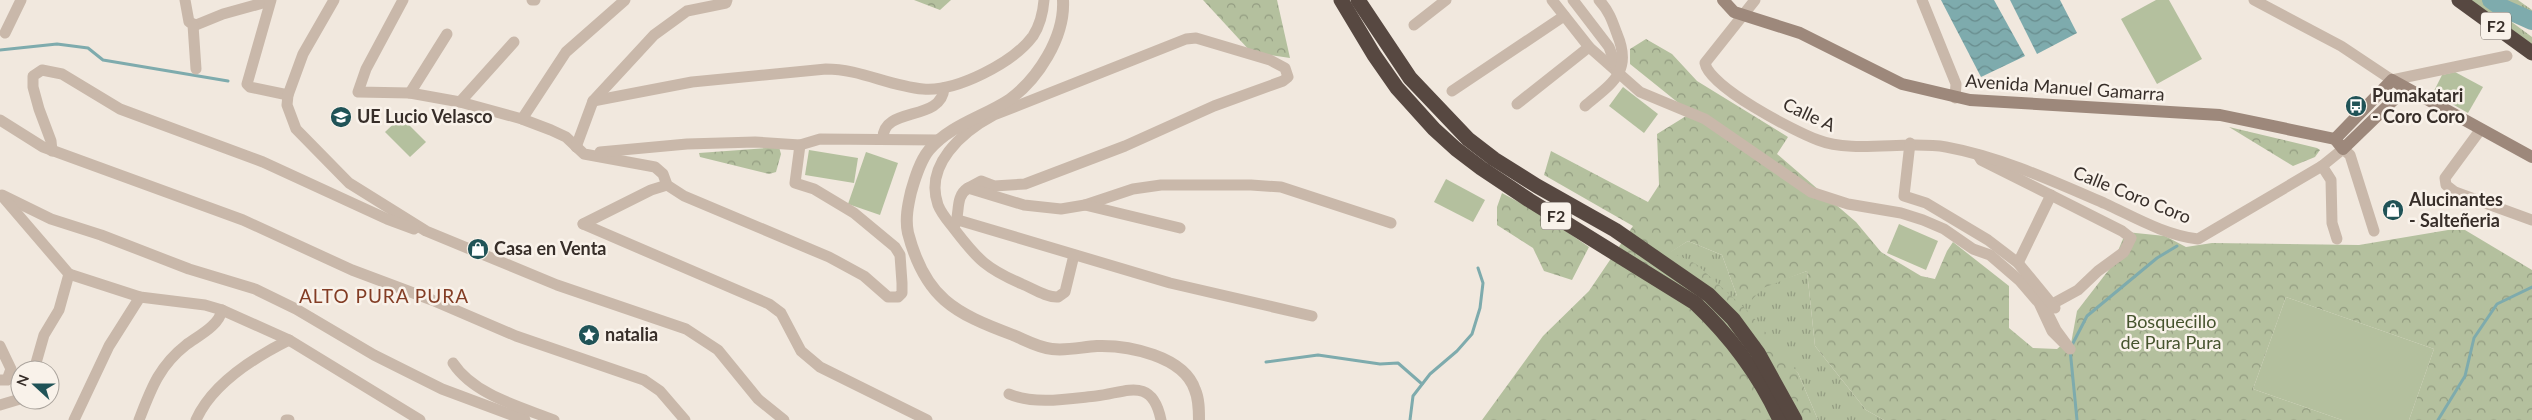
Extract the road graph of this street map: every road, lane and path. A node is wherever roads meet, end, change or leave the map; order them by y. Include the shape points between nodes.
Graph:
1 (21, 0) edge
2 (185, 0) edge
3 (271, 0) edge
4 (334, 0) edge
5 (403, 0) edge
6 (624, 0) edge
7 (727, 0) edge
8 (1044, 0) edge
9 (1063, 0) edge
10 (1341, 0) edge
11 (1358, 0) edge
12 (1446, 0) edge
13 (1552, 0) edge
14 (1573, 0) edge
15 (1599, 0) edge
16 (1723, 0) edge
17 (1755, 0) edge
18 (1922, 0) edge
19 (2254, 0) edge
20 (2459, 0) edge
21 (1564, 16) junction
22 (1744, 16) junction
23 (193, 25) junction
24 (1414, 25) dead end
25 (5, 33) dead end
26 (447, 34) dead end
27 (514, 42) dead end
28 (1589, 47) junction
29 (2532, 53) edge
30 (2506, 56) dead end
31 (196, 69) dead end
32 (1619, 75) junction
33 (2392, 80) junction
34 (944, 88) junction
35 (2405, 89) junction
36 (1452, 91) dead end
37 (410, 93) junction
38 (288, 95) junction
39 (1955, 98) junction
40 (593, 101) junction
41 (460, 102) junction
42 (1517, 104) dead end
43 (1585, 106) dead end
44 (522, 119) junction
45 (0, 120) edge
46 (2481, 129) junction
47 (883, 138) junction
48 (2335, 139) junction
49 (939, 140) junction
50 (1910, 143) junction
51 (800, 145) junction
52 (577, 149) junction
53 (2343, 149) junction
54 (52, 151) junction
55 (1978, 155) junction
56 (2532, 157) edge
57 (2322, 166) junction
58 (668, 185) junction
59 (968, 188) junction
60 (1, 194) edge
61 (2052, 195) junction
62 (1085, 205) junction
63 (2532, 220) edge
64 (1391, 223) dead end
65 (956, 224) junction
66 (1180, 228) dead end
67 (426, 231) junction
68 (2374, 231) dead end
69 (909, 236) junction
70 (2337, 240) dead end
71 (895, 247) junction
72 (1074, 255) junction
73 (2018, 263) junction
74 (69, 274) junction
75 (140, 297) junction
76 (2049, 306) junction
77 (222, 310) junction
78 (1312, 316) dead end
79 (289, 340) junction
80 (0, 346) edge
81 (37, 360) edge
82 (453, 363) dead end
83 (0, 380) edge
84 (1009, 394) dead end
85 (74, 420) edge
86 (139, 420) edge
87 (196, 420) edge
88 (420, 420) edge
89 (525, 420) edge
90 (554, 420) edge
91 (685, 420) edge
92 (784, 420) edge
93 (927, 420) edge
94 (1162, 420) edge
95 (1199, 420) edge
96 (1780, 420) edge
97 (1795, 420) edge

1 - 25 street
2 - 23 street via 189,22
3 - 23 street
3 - 38 street via 247,84
4 - 38 street via 303,54
5 - 37 street via 366,69 358,92
6 - 44 street via 566,52
7 - 40 street via 726,3 687,11 670,21
8 - 34 street via 1034,35 1018,51 991,70
9 - 49 street via 1057,37 1023,87 1008,100
10 - 96 highway, F2 via 1397,88 1434,129 1481,168 1695,303 1747,360
11 - 97 highway, F2 via 1410,78 1468,139 1537,186 1615,230 1709,295 1733,319 1758,353
12 - 24 street
13 - 21 street
14 - 32 street via 1609,47
15 - 32 street via 1611,14 1623,48 1624,60
16 - 22 main road, Avenida Manuel Gamarra via 1734,12
17 - 22 street
18 - 39 street via 1956,84
19 - 33 street via 2341,46
20 - 29 highway, F2
21 - 28 street
21 - 36 street
22 - 39 main road, Avenida Manuel Gamarra via 1800,33 1902,84
22 - 50 street, Calle A via 1705,62 1706,69 1727,89 1780,123 1836,146
23 - 31 street
26 - 37 street
27 - 41 street
28 - 32 street
28 - 42 street
30 - 33 street
32 - 43 street
32 - 76 street via 1650,97 1705,119 1811,192 1848,204 1923,220 1944,229 1973,249 1990,255 2039,303 2052,331 2070,349 2056,330
33 - 35 main road
33 - 48 main road
34 - 40 street via 922,89 845,69 826,69 692,82
34 - 47 street via 943,96 931,108 890,124 884,129
35 - 46 main road
35 - 53 main road, Calle Coro Coro
37 - 41 street
38 - 67 street via 288,112 296,130 349,183
39 - 48 main road, Avenida Manuel Gamarra via 2220,115
40 - 52 street
41 - 44 street
44 - 52 street via 566,136
45 - 54 street
46 - 56 main road
46 - 63 street via 2445,178 2446,185 2455,192
47 - 49 street
47 - 51 street via 820,139
48 - 53 main road
49 - 69 street via 928,151 914,182 907,213
50 - 55 street, Calle A
50 - 73 street via 1904,196 1926,203 1958,221
51 - 52 street via 754,142 687,144 606,152
51 - 71 street via 795,183 814,189 854,214
52 - 58 street via 593,157 655,167
53 - 57 street, Calle Coro Coro
53 - 68 street via 2350,155
54 - 67 street via 32,81 33,76 42,70 62,74 120,109 263,162 387,219
54 - 91 street via 216,209 352,270 516,336 644,380 660,391
55 - 57 street, Calle Coro Coro via 2086,195 2178,236 2198,239
55 - 61 street via 1981,160
57 - 70 street via 2331,180 2332,224
58 - 71 street via 684,196 829,257 864,276 881,292 894,298 902,293 900,255
58 - 93 street via 651,190 583,224 769,304 780,313 801,352 820,367
59 - 62 street via 1024,205 1061,209
59 - 65 street via 960,196
59 - 65 street via 981,181 994,186 1025,184 1125,146 1214,106 1271,86 1288,77 1288,72 1280,63 1196,38 1186,39 994,116 980,123 949,150 937,173 938,205
60 - 74 street
60 - 89 street via 50,219 255,289 442,389
61 - 73 street
61 - 76 street via 2131,238 2124,252 2078,290
62 - 64 street via 1133,189 1161,185 1251,185 1281,187
62 - 66 street
65 - 72 street
65 - 72 street via 978,259 995,273 1054,298 1065,292
67 - 92 street via 558,285 686,329 718,350 758,399
69 - 71 street
69 - 95 street via 934,291 952,308 968,318 1044,348 1120,346 1140,350 1170,363 1195,389
72 - 78 street via 1170,283
73 - 76 street
74 - 75 street
74 - 81 street via 59,310 44,335
75 - 77 street
75 - 85 street via 109,346
77 - 79 street
77 - 86 street via 210,327 168,359 154,381
79 - 87 street via 252,362 221,387 208,399
79 - 88 street
80 - 83 street via 11,369 7,380
82 - 90 street via 472,383
84 - 94 street via 1036,401 1135,389 1152,397

